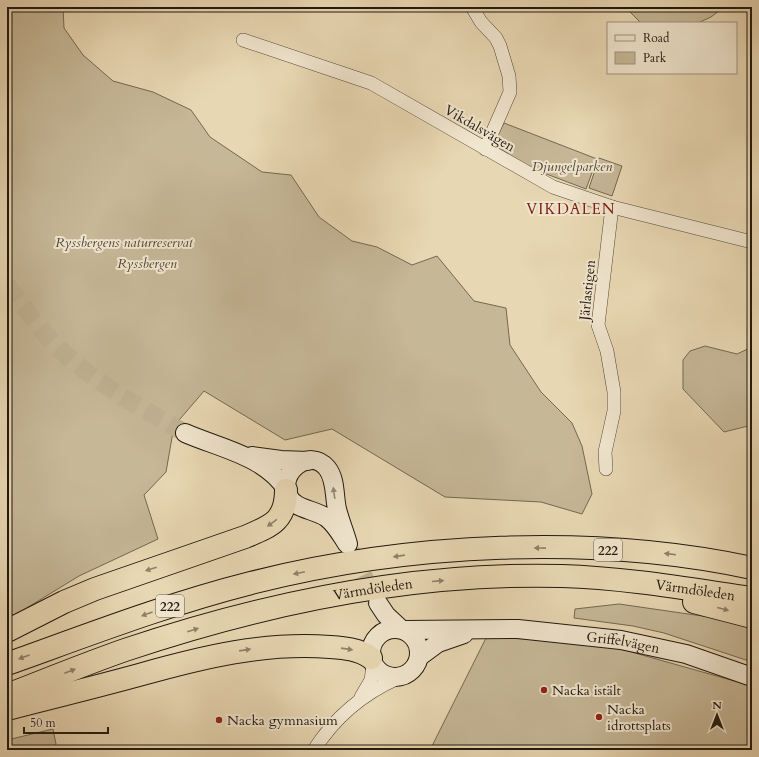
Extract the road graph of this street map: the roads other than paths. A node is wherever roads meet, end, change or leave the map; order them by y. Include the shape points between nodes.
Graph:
1 (472, 7) edge
2 (243, 40) dead end
3 (485, 149) junction
4 (612, 207) junction
5 (752, 242) edge
6 (186, 433) tunnel mouth
7 (230, 450) junction
8 (308, 461) junction
9 (606, 469) dead end
10 (286, 489) junction
11 (709, 559) junction
12 (752, 565) edge
13 (752, 568) edge
14 (561, 576) junction
15 (752, 598) edge
16 (752, 617) edge
17 (490, 629) junction
18 (402, 630) junction
19 (7, 631) edge
20 (377, 637) junction
21 (419, 657) junction
22 (372, 662) junction
23 (7, 664) edge
24 (752, 677) edge
25 (398, 678) junction
26 (7, 695) edge
27 (360, 698) junction
28 (7, 709) edge
29 (314, 750) edge

1 - 3 street via 500,46 510,85 510,92
2 - 3 street, Vikdalsvägen via 371,83
3 - 4 street, Vikdalsvägen via 553,187
4 - 5 street, Vikdalsvägen
4 - 9 street, Järlastigen via 598,325 607,351 614,392 614,411 605,452
6 - 7 street
7 - 8 street via 268,459
7 - 10 street via 265,468 278,478
8 - 10 street via 291,470 286,480
10 -> 8 street via 295,504 327,518 348,544 337,509 330,472 321,463
10 -> 19 highway via 286,502 282,513 268,527 95,589
11 - 12 highway
11 - 13 highway, Värmdöleden / 222
11 -> 23 highway, Värmdöleden / 222 via 640,551 507,548 442,551 337,565 252,582 177,603
14 - 15 highway, Värmdöleden / 222 via 623,580
14 -> 16 highway via 694,602
26 -> 14 highway, Värmdöleden / 222 via 125,650 251,614 386,586 462,579
17 - 18 street, Griffelvägen
17 - 21 street, Griffelvägen via 458,635 438,643
17 - 24 street, Griffelvägen via 541,630 621,640 686,654
18 - 20 street via 389,630
18 - 20 street via 376,604
18 - 21 street via 416,640
20 - 22 street via 371,648
21 - 25 street via 410,673
22 - 25 street via 385,676
22 - 27 street via 371,680
28 -> 22 highway via 188,661 242,650 322,646 356,651
25 - 27 street
27 - 29 street via 324,734

